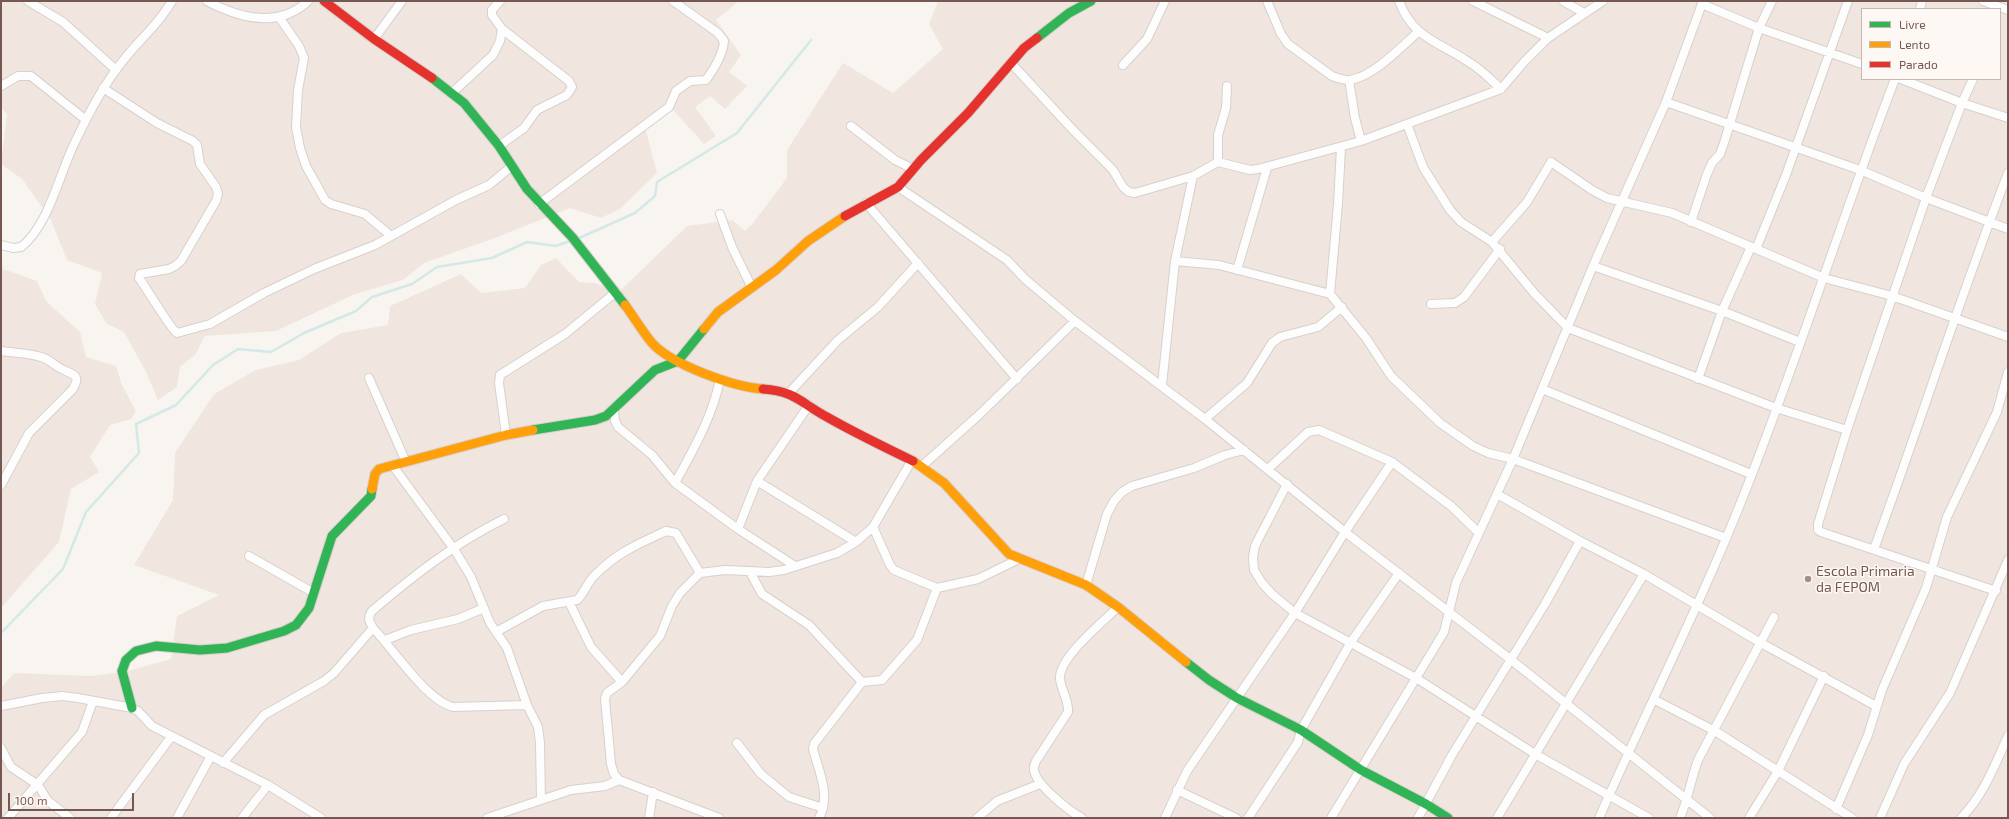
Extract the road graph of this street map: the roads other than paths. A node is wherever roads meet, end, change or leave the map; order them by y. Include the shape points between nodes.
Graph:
1 (28, 1) edge
2 (172, 1) edge
3 (207, 1) edge
4 (308, 1) edge
5 (324, 1) edge
6 (402, 1) edge
7 (500, 1) edge
8 (673, 1) edge
9 (1091, 1) edge
10 (1165, 1) edge
11 (1267, 1) edge
12 (1399, 1) edge
13 (1473, 1) edge
14 (1563, 1) edge
15 (1603, 1) edge
16 (1772, 1) edge
17 (1848, 1) edge
18 (1983, 1) edge
19 (1702, 2) edge
20 (1997, 5) edge
21 (2008, 10) edge
22 (1584, 13) junction
23 (279, 17) junction
24 (1759, 28) junction
25 (502, 29) junction
26 (1418, 32) junction
27 (1548, 38) junction
28 (374, 39) junction
29 (1830, 52) junction
30 (1011, 63) junction
31 (1123, 64) dead end
32 (1861, 64) edge
33 (116, 70) junction
34 (1349, 80) junction
35 (1895, 80) edge
36 (1904, 80) edge
37 (1973, 80) edge
38 (1, 86) edge
39 (1227, 86) dead end
40 (103, 88) junction
41 (1501, 88) junction
42 (453, 92) junction
43 (1666, 102) junction
44 (1962, 103) junction
45 (2008, 118) edge
46 (86, 120) junction
47 (1407, 124) junction
48 (1730, 124) junction
49 (851, 126) dead end
50 (1361, 141) junction
51 (499, 146) junction
52 (1796, 147) junction
53 (1341, 148) junction
54 (1218, 162) junction
55 (512, 166) junction
56 (1267, 168) junction
57 (913, 169) junction
58 (1860, 170) junction
59 (2008, 172) edge
60 (1193, 176) junction
61 (898, 187) junction
62 (1926, 198) junction
63 (1621, 201) junction
64 (866, 203) junction
65 (539, 204) junction
66 (720, 214) dead end
67 (1691, 222) junction
68 (1989, 222) junction
69 (2008, 229) edge
70 (391, 236) junction
71 (1492, 242) junction
72 (1, 245) edge
73 (1754, 248) junction
74 (1500, 249) junction
75 (1175, 261) junction
76 (918, 263) junction
77 (1593, 266) junction
78 (1237, 270) junction
79 (1824, 278) junction
80 (752, 288) junction
81 (616, 292) junction
82 (1330, 294) junction
83 (1892, 296) junction
84 (1430, 304) dead end
85 (1342, 307) junction
86 (1722, 311) junction
87 (1956, 318) junction
88 (1075, 322) junction
89 (1568, 328) junction
90 (2008, 337) edge
91 (1800, 342) junction
92 (1, 351) edge
93 (678, 361) junction
94 (2008, 372) edge
95 (369, 378) dead end
96 (1698, 378) junction
97 (720, 379) junction
98 (1017, 379) junction
99 (1162, 386) junction
100 (1542, 389) junction
101 (789, 393) junction
102 (809, 405) junction
103 (1776, 408) junction
104 (614, 410) junction
105 (1205, 419) junction
106 (1847, 430) junction
107 (506, 435) junction
108 (1244, 450) junction
109 (1513, 459) junction
110 (912, 460) junction
111 (406, 462) junction
112 (1392, 462) junction
113 (393, 466) junction
114 (922, 466) junction
115 (1268, 469) junction
116 (1752, 474) junction
117 (757, 481) junction
118 (675, 483) junction
119 (1287, 484) junction
120 (1, 485) edge
121 (1497, 494) junction
122 (504, 519) dead end
123 (873, 527) junction
124 (738, 529) junction
125 (1345, 532) junction
126 (1478, 532) junction
127 (1726, 538) junction
128 (1580, 541) junction
129 (856, 542) junction
130 (454, 549) junction
131 (1874, 550) junction
132 (249, 556) dead end
133 (1019, 559) junction
134 (2008, 560) edge
135 (795, 566) junction
136 (1931, 569) junction
137 (2006, 571) edge
138 (750, 572) junction
139 (700, 573) junction
140 (1399, 573) junction
141 (1644, 574) junction
142 (1086, 585) junction
143 (937, 588) junction
144 (1996, 590) junction
145 (314, 593) junction
146 (569, 602) junction
147 (1697, 605) junction
148 (1118, 607) junction
149 (484, 608) junction
150 (1448, 611) junction
151 (1296, 613) junction
152 (1774, 617) dead end
153 (373, 628) junction
154 (496, 632) junction
155 (385, 640) junction
156 (1351, 642) junction
157 (1761, 643) junction
158 (1510, 659) junction
159 (1824, 676) junction
160 (1416, 678) junction
161 (622, 682) junction
162 (862, 682) junction
163 (1237, 698) junction
164 (1655, 700) junction
165 (93, 701) junction
166 (1566, 704) junction
167 (527, 705) junction
168 (1, 706) edge
169 (1876, 706) junction
170 (132, 708) junction
171 (1478, 716) junction
172 (1302, 730) junction
173 (1714, 731) junction
174 (2008, 736) edge
175 (171, 737) junction
176 (737, 743) dead end
177 (1, 748) edge
178 (1535, 754) junction
179 (1627, 754) junction
180 (211, 756) junction
181 (223, 762) junction
182 (1361, 770) junction
183 (1778, 771) junction
184 (620, 780) junction
185 (1040, 784) junction
186 (38, 785) junction
187 (268, 785) junction
188 (1177, 790) junction
189 (653, 792) junction
190 (1608, 796) junction
191 (541, 800) junction
192 (1688, 800) junction
193 (1426, 804) junction
194 (823, 808) junction
195 (1836, 809) junction
196 (8, 818) edge
197 (70, 818) edge
198 (111, 818) edge
199 (177, 818) edge
200 (242, 818) edge
201 (321, 818) edge
202 (487, 818) edge
203 (649, 818) edge
204 (719, 818) edge
205 (819, 818) edge
206 (977, 818) edge
207 (1082, 818) edge
208 (1165, 818) edge
209 (1236, 818) edge
210 (1248, 818) edge
211 (1331, 818) edge
212 (1418, 818) edge
213 (1448, 818) edge
214 (1497, 818) edge
215 (1598, 818) edge
216 (1648, 818) edge
217 (1680, 818) edge
218 (1710, 818) edge
219 (1749, 818) edge
220 (1852, 818) edge
221 (1880, 818) edge
222 (1961, 818) edge

1 - 33 street via 63,22
2 - 33 street
3 - 23 street via 246,17
4 - 23 street via 295,12
5 - 28 street
6 - 28 street
7 - 25 street via 493,7 492,15
8 - 65 street via 718,33 724,41 710,74 706,80 690,81 676,91 669,107
9 - 30 street via 1069,13 1036,37
10 - 31 street via 1147,39
11 - 34 street via 1288,44 1332,76
12 - 26 street via 1406,17
13 - 27 street
14 - 22 street
15 - 22 street
16 - 24 street
17 - 29 street
18 - 20 street
19 - 24 street
19 - 43 street
20 - 21 street
22 - 27 street
23 - 70 street via 304,58 298,90 296,127 300,148 309,171 325,200 335,206 366,214
24 - 29 street
24 - 48 street
25 - 42 street via 500,41 493,55
25 - 51 street via 569,81 572,87 567,94 537,110 524,128
26 - 34 street via 1371,72
26 - 41 street via 1469,61
27 - 41 street
28 - 42 street
29 - 32 street
29 - 52 street
30 - 57 street via 968,114
30 - 60 street via 1113,170 1129,192 1135,193
33 - 40 street
34 - 50 street
35 - 58 street
36 - 44 street
37 - 44 street
38 - 46 street via 18,76 31,76
39 - 54 street via 1226,108 1218,135
40 - 46 street
40 - 70 street via 157,123 193,141 197,145 200,164 216,187 216,201 181,260 169,269 140,274 139,278 172,330 177,333 210,324 264,293
41 - 47 street
42 - 51 street
43 - 48 street
43 - 63 street
44 - 45 street
44 - 62 street
46 - 72 street via 71,149 49,207 32,236 21,247
47 - 50 street
47 - 71 street via 1423,167 1450,210 1461,222
48 - 52 street
48 - 67 street via 1720,154 1707,174
49 - 57 street via 895,160
50 - 53 street
51 - 55 street
52 - 58 street
52 - 73 street
53 - 56 street
53 - 82 street
54 - 56 street via 1250,170
54 - 60 street
55 - 65 street
55 - 70 street via 486,187 456,200
56 - 78 street
57 - 61 street
58 - 62 street
58 - 79 street
59 - 68 street
60 - 75 street
61 - 64 street
61 - 88 street via 1007,260
62 - 68 street
62 - 83 street
63 - 67 street via 1672,213
63 - 71 street via 1601,196 1551,162 1527,202
63 - 77 street
64 - 76 street
64 - 80 street via 818,233
65 - 81 street via 575,241
66 - 80 street via 732,247
67 - 73 street
68 - 69 street
68 - 87 street
71 - 74 street
73 - 79 street
73 - 86 street
74 - 84 street via 1464,297 1455,303
74 - 89 street via 1534,293
75 - 78 street via 1209,263
75 - 99 street
76 - 98 street
76 - 101 street via 878,307 838,340
77 - 86 street
77 - 89 street
78 - 82 street
79 - 83 street
79 - 91 street
80 - 93 street via 714,317
81 - 93 street via 652,344
81 - 107 street via 565,334 500,375
82 - 85 street
83 - 87 street
83 - 106 street
85 - 105 street via 1318,327 1280,337 1272,343 1247,384
85 - 109 street via 1391,376 1440,423 1473,446 1488,453
86 - 91 street
86 - 96 street
87 - 90 street
87 - 131 street
88 - 98 street
88 - 99 street
89 - 96 street
89 - 100 street
91 - 103 street
92 - 120 street via 43,357 58,368 73,374 77,382 29,433
93 - 97 street
93 - 104 street via 655,370
94 - 136 street via 1994,419 1947,517
95 - 111 street
96 - 103 street
97 - 101 street via 749,388
97 - 118 street via 715,399
98 - 114 street
99 - 105 street
100 - 109 street
100 - 116 street
101 - 102 street
102 - 110 street via 826,417
102 - 117 street
103 - 106 street
103 - 116 street
104 - 107 street via 595,420
104 - 118 street via 618,427 652,455
105 - 108 street
106 - 131 street via 1818,530
107 - 111 street
108 - 115 street
108 - 142 street via 1132,486 1122,492 1106,514
109 - 121 street
109 - 127 street
110 - 114 street
110 - 123 street
111 - 113 street
112 - 115 street via 1319,430 1308,432
112 - 125 street
112 - 126 street via 1451,506
113 - 130 street
113 - 145 street via 379,469 375,474 370,496 332,536
114 - 133 street via 936,474 1000,546
115 - 119 street
116 - 127 street
117 - 124 street
117 - 129 street
118 - 124 street
119 - 125 street
119 - 151 street via 1255,546 1253,557 1254,570 1262,583
121 - 126 street
121 - 128 street
122 - 130 street via 476,533
123 - 129 street
123 - 143 street via 894,570
124 - 135 street
125 - 140 street
125 - 151 street
126 - 150 street via 1452,592
127 - 147 street
128 - 141 street
128 - 158 street via 1545,604
129 - 135 street via 827,557
130 - 149 street
130 - 153 street via 421,569 372,611 368,615 368,620
131 - 136 street
132 - 145 street
133 - 142 street
133 - 143 street via 978,579
134 - 137 street
135 - 138 street via 769,572
136 - 144 street
136 - 169 street via 1926,588
137 - 144 street
138 - 139 street via 725,570
138 - 162 street via 762,594 809,625
139 - 146 street via 676,533 666,531 616,556 593,576 581,597
139 - 161 street via 680,593 660,636
140 - 150 street
140 - 156 street
141 - 147 street
141 - 166 street
142 - 148 street
143 - 162 street via 917,640 882,680
144 - 221 street via 1950,693 1904,764
145 - 170 street via 298,624 280,634 214,650 143,648 134,651 123,668
146 - 154 street via 544,606
146 - 161 street via 591,647
147 - 157 street
147 - 164 street
148 - 163 street via 1209,680
148 - 185 street via 1062,666 1060,679 1069,705 1068,712 1036,761 1034,771
149 - 154 street
149 - 155 street via 458,619 411,630
150 - 158 street
150 - 160 street via 1444,632
151 - 156 street
151 - 163 street
152 - 157 street
153 - 155 street
153 - 181 street via 324,681 264,715
154 - 167 street via 507,648
155 - 167 street via 414,677 445,705
156 - 160 street
156 - 172 street
157 - 159 street
157 - 173 street
158 - 166 street
158 - 171 street
159 - 169 street
159 - 183 street
160 - 171 street
160 - 182 street
161 - 184 street via 607,693 605,699 611,764 614,774
162 - 194 street via 814,744 813,749 826,794
163 - 172 street
163 - 188 street via 1186,771
164 - 173 street
164 - 179 street
165 - 168 street via 50,697
165 - 170 street
165 - 186 street via 82,732
166 - 178 street
166 - 179 street
167 - 191 street via 535,719 539,735
169 - 195 street via 1868,735
170 - 175 street via 152,726
171 - 178 street
171 - 193 street via 1452,755
172 - 182 street
172 - 210 street via 1298,742
173 - 183 street
173 - 192 street via 1694,771
174 - 222 street via 1970,810
175 - 180 street
175 - 198 street
176 - 194 street via 761,774 789,797
177 - 186 street via 11,767
178 - 190 street
178 - 214 street
179 - 190 street
179 - 192 street
180 - 181 street
180 - 199 street
181 - 187 street
182 - 193 street
182 - 211 street
183 - 195 street
183 - 219 street
184 - 189 street
184 - 191 street via 605,786 571,790
185 - 206 street via 997,800
185 - 207 street
186 - 196 street
186 - 197 street via 48,801
187 - 200 street
187 - 201 street
188 - 208 street
188 - 209 street
189 - 203 street
189 - 204 street
190 - 215 street
190 - 216 street
191 - 202 street
192 - 217 street
192 - 218 street
193 - 212 street
193 - 213 street
194 - 205 street
195 - 220 street

